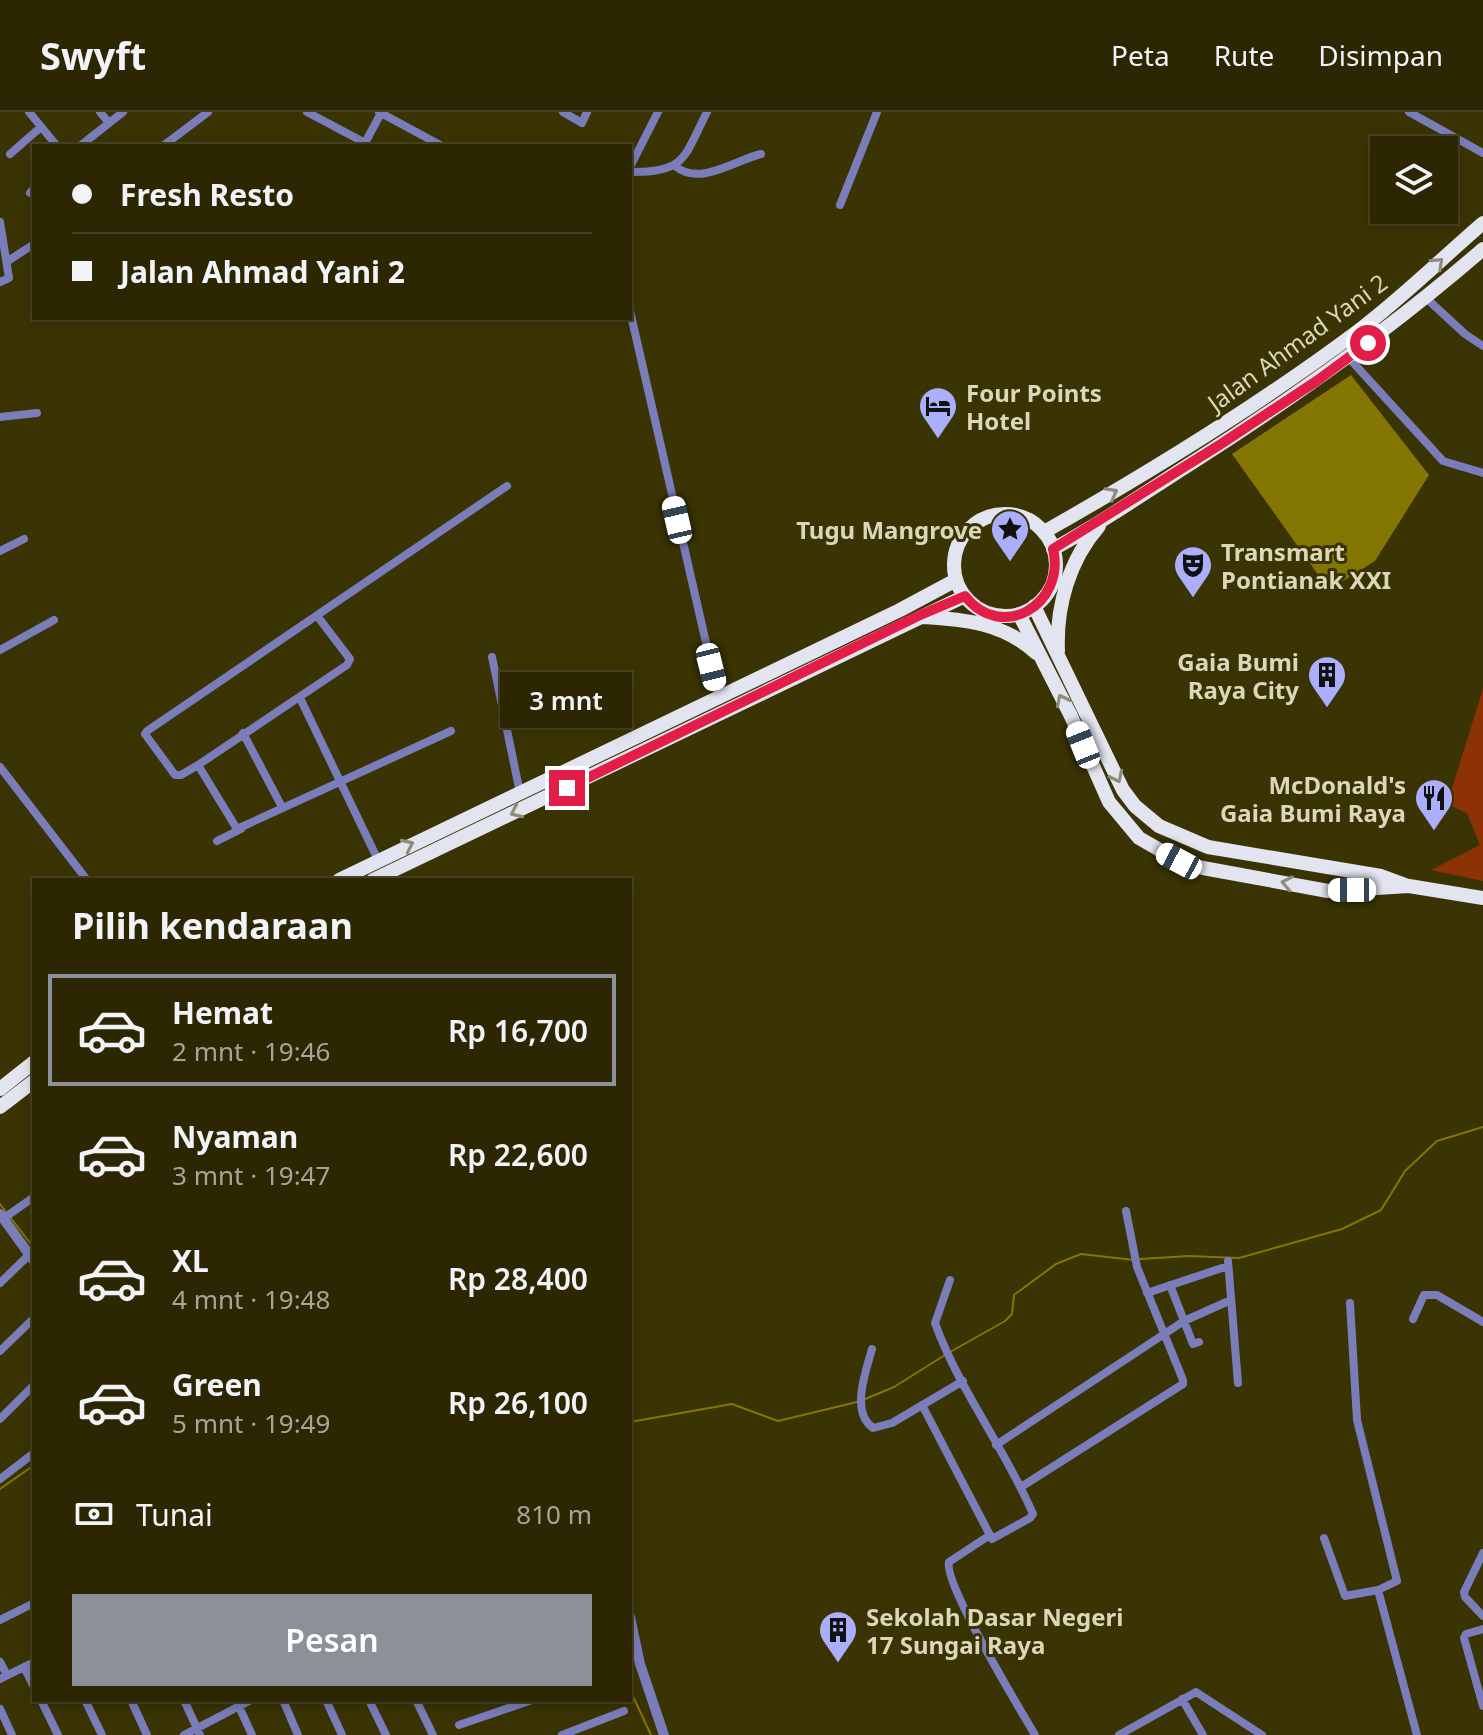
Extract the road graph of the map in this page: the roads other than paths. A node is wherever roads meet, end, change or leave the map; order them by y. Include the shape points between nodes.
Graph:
1 (29, 112) edge
2 (100, 112) edge
3 (123, 112) edge
4 (208, 112) edge
5 (307, 112) edge
6 (563, 112) edge
7 (587, 112) edge
8 (658, 112) edge
9 (707, 112) edge
10 (877, 112) edge
11 (1409, 112) edge
12 (1437, 112) edge
13 (380, 113) edge
14 (109, 123) junction
15 (1431, 124) junction
16 (41, 127) junction
17 (55, 144) edge
18 (83, 144) edge
19 (166, 144) edge
20 (366, 144) edge
21 (368, 144) edge
22 (438, 144) edge
23 (1483, 153) edge
24 (10, 154) dead end
25 (761, 154) dead end
26 (632, 166) edge
27 (675, 166) junction
28 (632, 170) edge
29 (840, 205) dead end
30 (0, 222) edge
31 (1483, 223) edge
32 (32, 245) edge
33 (1483, 249) edge
34 (8, 261) junction
35 (0, 282) edge
36 (1426, 298) junction
37 (632, 320) edge
38 (1483, 346) edge
39 (1348, 357) junction
40 (37, 413) dead end
41 (0, 417) edge
42 (1483, 473) edge
43 (507, 486) dead end
44 (1107, 517) junction
45 (1044, 532) junction
46 (24, 539) dead end
47 (1053, 549) junction
48 (0, 551) edge
49 (956, 580) junction
50 (965, 596) junction
51 (1034, 606) junction
52 (1019, 614) junction
53 (918, 616) junction
54 (318, 617) junction
55 (54, 620) dead end
56 (0, 650) edge
57 (1058, 654) junction
58 (492, 657) dead end
59 (1042, 659) junction
60 (718, 695) junction
61 (300, 698) junction
62 (451, 731) dead end
63 (243, 733) junction
64 (198, 765) junction
65 (0, 767) edge
66 (339, 781) junction
67 (520, 793) junction
68 (282, 807) junction
69 (242, 828) junction
70 (217, 841) dead end
71 (378, 860) junction
72 (85, 878) edge
73 (343, 878) edge
74 (377, 878) edge
75 (1409, 886) junction
76 (1483, 898) edge
77 (32, 1064) edge
78 (32, 1083) edge
79 (0, 1089) edge
80 (0, 1107) edge
81 (32, 1198) edge
82 (1126, 1211) dead end
83 (2, 1216) edge
84 (31, 1252) edge
85 (950, 1280) dead end
86 (0, 1283) edge
87 (1170, 1285) junction
88 (1147, 1293) junction
89 (1231, 1300) junction
90 (1350, 1303) dead end
91 (1413, 1319) dead end
92 (32, 1320) edge
93 (1184, 1321) junction
94 (1483, 1322) edge
95 (1163, 1335) junction
96 (1199, 1342) dead end
97 (872, 1349) dead end
98 (0, 1351) edge
99 (963, 1381) junction
100 (1238, 1383) dead end
101 (32, 1387) edge
102 (922, 1405) junction
103 (0, 1419) edge
104 (996, 1445) junction
105 (32, 1455) edge
106 (0, 1479) edge
107 (1021, 1487) junction
108 (990, 1535) junction
109 (1324, 1538) dead end
110 (1483, 1553) edge
111 (1378, 1590) junction
112 (32, 1604) edge
113 (1483, 1616) edge
114 (0, 1620) edge
115 (1483, 1629) edge
116 (633, 1646) edge
117 (0, 1662) edge
118 (32, 1663) edge
119 (635, 1666) edge
120 (24, 1667) junction
121 (4, 1677) edge
122 (32, 1683) edge
123 (1182, 1699) junction
124 (42, 1702) edge
125 (86, 1702) edge
126 (132, 1702) edge
127 (185, 1702) edge
128 (284, 1702) edge
129 (327, 1702) edge
130 (370, 1702) edge
131 (417, 1702) edge
132 (526, 1702) edge
133 (238, 1703) edge
134 (1483, 1706) edge
135 (0, 1709) edge
136 (624, 1711) dead end
137 (459, 1725) dead end
138 (198, 1732) edge
139 (1123, 1734) edge
140 (12, 1735) edge
141 (58, 1735) edge
142 (102, 1735) edge
143 (147, 1735) edge
144 (184, 1735) edge
145 (252, 1735) edge
146 (298, 1735) edge
147 (342, 1735) edge
148 (386, 1735) edge
149 (433, 1735) edge
150 (562, 1735) edge
151 (664, 1735) edge
152 (1035, 1735) edge
153 (1203, 1735) edge
154 (1262, 1735) edge
155 (1417, 1735) edge

1 - 16 street
2 - 14 street
3 - 14 street
4 - 19 street
5 - 20 street
6 - 7 street via 582,123
8 - 26 street
9 - 27 street
10 - 29 street
11 - 15 street
12 - 15 street
13 - 21 street
13 - 22 street
14 - 18 street
15 - 23 street
16 - 17 street
16 - 24 street
25 - 27 street via 703,174
27 - 28 street
30 - 34 street
45 -> 31 highway, Jalan Ahmad Yani 2 via 1198,440 1357,331
32 - 34 street
33 - 36 highway, Jalan Ahmad Yani 2
34 - 35 street via 9,278
36 - 38 street
36 - 39 highway, Jalan Ahmad Yani 2
37 - 60 street
39 - 42 street via 1443,461
39 - 44 highway, Jalan Ahmad Yani 2
40 - 41 street
43 - 54 street
44 - 47 highway, Jalan Ahmad Yani 2
44 - 57 highway via 1074,564 1058,617
45 - 47 highway
45 - 49 highway via 1011,514 975,523 959,543
46 - 48 street
47 - 51 highway via 1052,586
49 - 50 highway
49 - 60 highway
50 - 52 highway via 993,615
50 - 53 highway
51 - 52 highway
51 - 57 highway
52 - 59 highway
53 - 59 highway via 988,626 1024,642
53 -> 74 highway
54 - 61 street via 350,659
54 - 64 street via 145,732 175,775
55 - 56 street
57 -> 75 highway via 1123,790 1159,826 1208,847 1381,876
58 - 67 street
75 -> 59 highway via 1328,891 1203,868 1139,838 1109,802
60 - 67 highway
61 - 63 street
61 - 66 street
62 - 66 street
63 - 64 street
63 - 68 street
64 - 69 street via 234,828
65 - 72 street
66 - 68 street
66 - 71 street
71 -> 67 highway
68 - 69 street
69 - 70 street
71 - 73 highway
75 - 76 highway
77 - 79 highway
78 - 80 highway
81 - 83 street
82 - 88 street
83 - 84 street
84 - 86 street
85 - 99 street via 935,1323
87 - 88 street
87 - 89 street via 1228,1264
87 - 93 street
88 - 95 street
89 - 93 street
89 - 100 street
90 - 111 street via 1357,1420 1398,1576
91 - 94 street via 1424,1295 1437,1295
92 - 98 street
93 - 95 street
93 - 96 street via 1193,1344
95 - 104 street
95 - 107 street via 1183,1384
97 - 102 street via 861,1402 867,1424 873,1428 892,1423
99 - 102 street
99 - 104 street
101 - 103 street
102 - 108 street
104 - 107 street
105 - 106 street
107 - 108 street via 1033,1514 998,1538
108 - 152 street via 949,1562 948,1570
109 - 111 street via 1345,1596
110 - 113 street via 1464,1592
111 - 155 street
112 - 114 street
115 - 134 street via 1464,1638
116 - 119 street
117 - 121 street
118 - 120 street
119 - 151 street
120 - 121 street
120 - 122 street
123 - 139 street
123 - 153 street
123 - 154 street via 1196,1692
124 - 141 street
125 - 142 street
126 - 143 street
127 - 138 street
128 - 146 street
129 - 147 street
130 - 148 street
131 - 149 street
132 - 137 street
133 - 138 street
133 - 145 street
135 - 140 street
136 - 150 street
138 - 144 street

